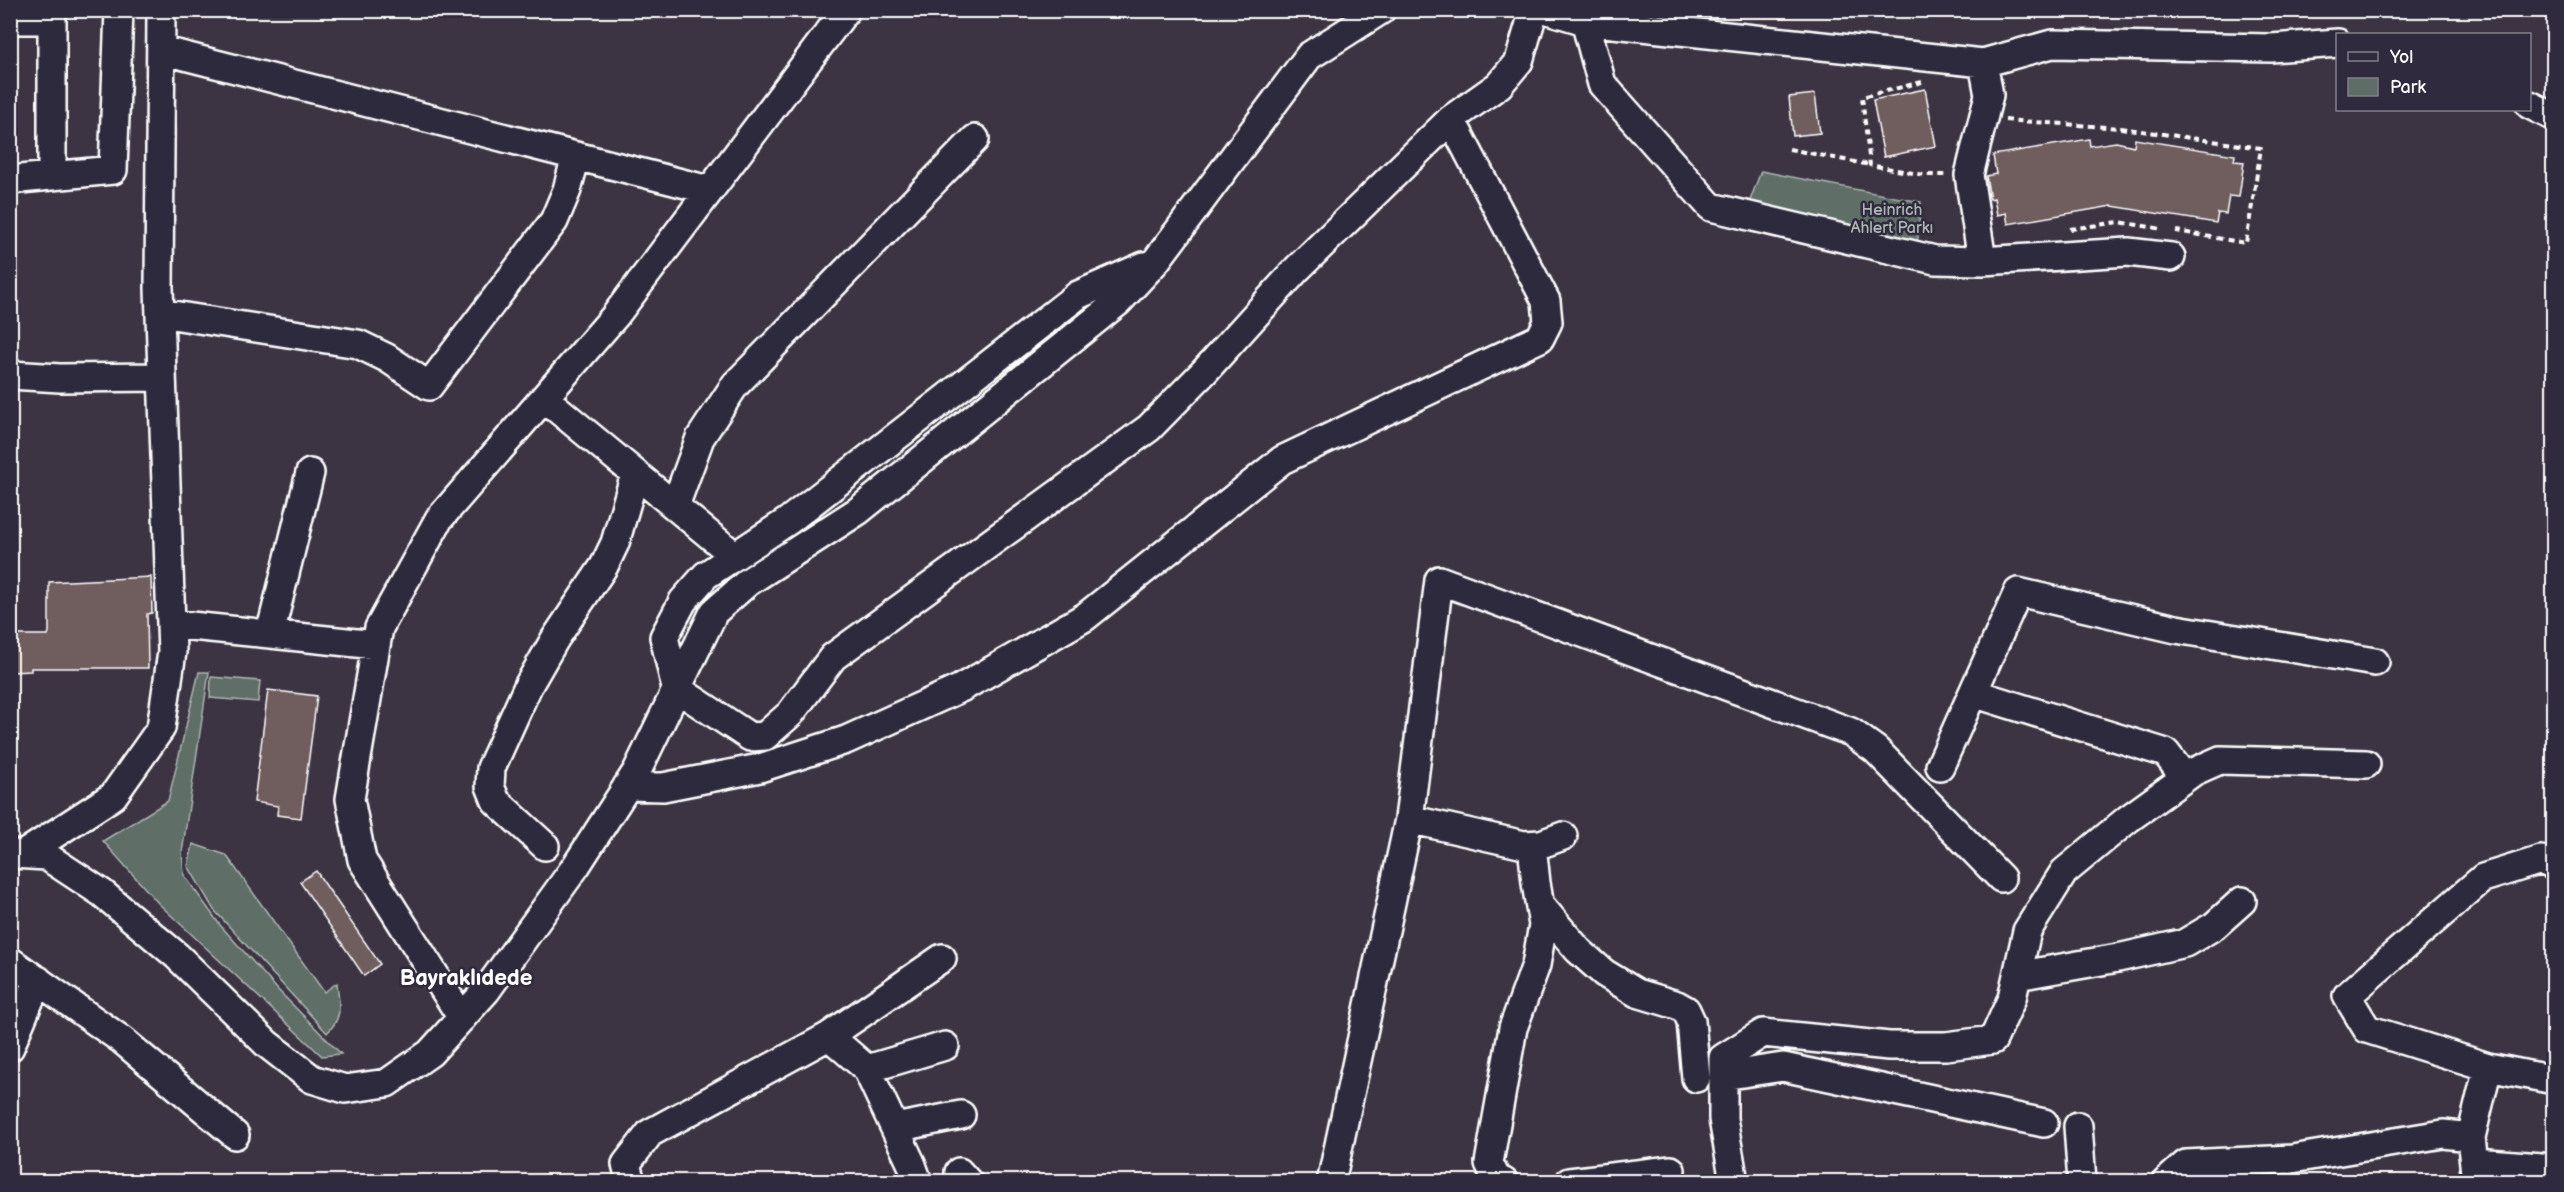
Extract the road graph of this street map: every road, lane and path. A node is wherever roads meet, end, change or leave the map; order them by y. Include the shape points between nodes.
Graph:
1 (119, 10) edge
2 (161, 10) edge
3 (846, 10) edge
4 (1381, 10) edge
5 (1534, 10) edge
6 (1548, 10) edge
7 (10, 20) edge
8 (1585, 21) junction
9 (2336, 43) edge
10 (160, 50) junction
11 (1983, 63) junction
12 (1932, 82) dead end
13 (1989, 95) junction
14 (2531, 106) edge
15 (2553, 117) edge
16 (1451, 119) junction
17 (975, 139) dead end
18 (1789, 149) dead end
19 (576, 156) junction
20 (1870, 165) junction
21 (1969, 175) junction
22 (52, 176) junction
23 (10, 180) edge
24 (709, 190) junction
25 (2255, 196) dead end
26 (2171, 257) dead end
27 (1156, 261) junction
28 (1982, 261) junction
29 (160, 313) junction
30 (10, 375) edge
31 (162, 377) junction
32 (544, 398) junction
33 (310, 473) dead end
34 (635, 474) junction
35 (675, 506) junction
36 (735, 556) junction
37 (171, 624) junction
38 (270, 634) junction
39 (376, 645) junction
40 (2375, 663) dead end
41 (676, 688) junction
42 (1972, 693) junction
43 (2366, 764) dead end
44 (1940, 766) dead end
45 (2185, 778) junction
46 (627, 786) junction
47 (1408, 819) junction
48 (1563, 836) dead end
49 (1532, 845) junction
50 (544, 846) dead end
51 (17, 855) edge
52 (2553, 866) edge
53 (2001, 878) dead end
54 (2241, 901) dead end
55 (1541, 906) junction
56 (942, 958) dead end
57 (10, 962) edge
58 (2017, 976) junction
59 (38, 980) junction
60 (462, 1018) junction
61 (828, 1036) junction
62 (945, 1046) dead end
63 (10, 1047) edge
64 (2488, 1067) junction
65 (867, 1069) junction
66 (1710, 1077) junction
67 (2553, 1080) edge
68 (961, 1115) dead end
69 (2044, 1124) dead end
70 (2078, 1126) dead end
71 (895, 1128) junction
72 (235, 1135) dead end
73 (2474, 1160) edge
74 (2553, 1168) edge
75 (1671, 1170) dead end
76 (2171, 1177) edge
77 (631, 1182) edge
78 (918, 1182) edge
79 (1331, 1182) edge
80 (1504, 1182) edge
81 (1569, 1182) edge
82 (1734, 1182) edge
83 (2082, 1182) edge

1 - 22 street via 113,170
2 - 10 street
3 - 24 street
4 - 27 street via 1309,56
5 - 16 street via 1519,62 1499,86
6 - 8 street
7 - 22 street via 52,20
8 - 11 street
8 - 28 street via 1602,84 1711,207 1935,260
9 - 11 street via 2271,48 2052,44
10 - 19 street
10 - 29 street
11 - 13 street
12 - 20 path via 1862,97
13 - 21 street
13 - 25 path via 1993,119 2121,128 2261,148
14 - 15 street
16 - 41 street via 1297,269 1149,428 833,657 790,714 765,736 750,737
16 - 46 street via 1546,301 1548,322 1540,338 1282,460 1085,617 961,688 846,740 760,768 663,787
17 - 35 street via 735,385 699,438
18 - 20 path
19 - 24 street
19 - 29 street via 554,221 429,386 358,344
20 - 21 path via 1924,175
21 - 28 street
22 - 23 street
24 - 32 street via 615,316
26 - 28 street via 2128,252
27 - 36 street via 1078,296 788,521
27 - 41 street via 1118,302 858,511 748,582 714,612
29 - 31 street
30 - 31 street
31 - 37 street
32 - 34 street
32 - 39 street via 439,519 379,628
33 - 38 street
34 - 35 street
34 - 50 street via 615,543 528,686 491,768 490,786 496,801
35 - 36 street
36 - 41 street via 706,575 683,601 664,637
37 - 38 street
37 - 51 street via 172,652 161,728 113,796
38 - 39 street
39 - 60 street via 350,799 362,860
40 - 42 street via 2176,629 2018,592
41 - 46 street
42 - 44 street
42 - 45 street via 2166,753
43 - 45 street via 2220,760
45 - 58 street via 2064,872 2027,932
46 - 60 street via 576,866
47 - 49 street
47 - 53 street via 1439,580 1851,732 1876,750
47 - 79 street
48 - 49 street
49 - 55 street
51 - 60 street via 46,856 102,893 177,956 267,1044 312,1079 345,1089 387,1083 430,1053
52 - 64 street via 2541,860 2483,878 2347,996 2367,1029
54 - 58 street via 2214,926 2185,943
55 - 66 street via 1578,950 1604,973 1637,993 1686,1010
55 - 80 street via 1543,925 1536,965 1513,1028 1489,1163 1497,1178
56 - 61 street
57 - 59 street
58 - 66 street via 2012,998 1993,1040 1946,1046 1888,1046 1764,1033 1723,1058
59 - 63 street
59 - 72 street via 122,1040
61 - 65 street
61 - 77 street via 650,1133 626,1164
62 - 65 street
64 - 67 street
64 - 73 street
65 - 71 street
66 - 69 street via 1783,1067
66 - 82 street via 1723,1119
68 - 71 street
70 - 83 street
71 - 78 street
73 - 74 street
73 - 76 street via 2443,1134 2292,1159 2186,1164
75 - 81 street

